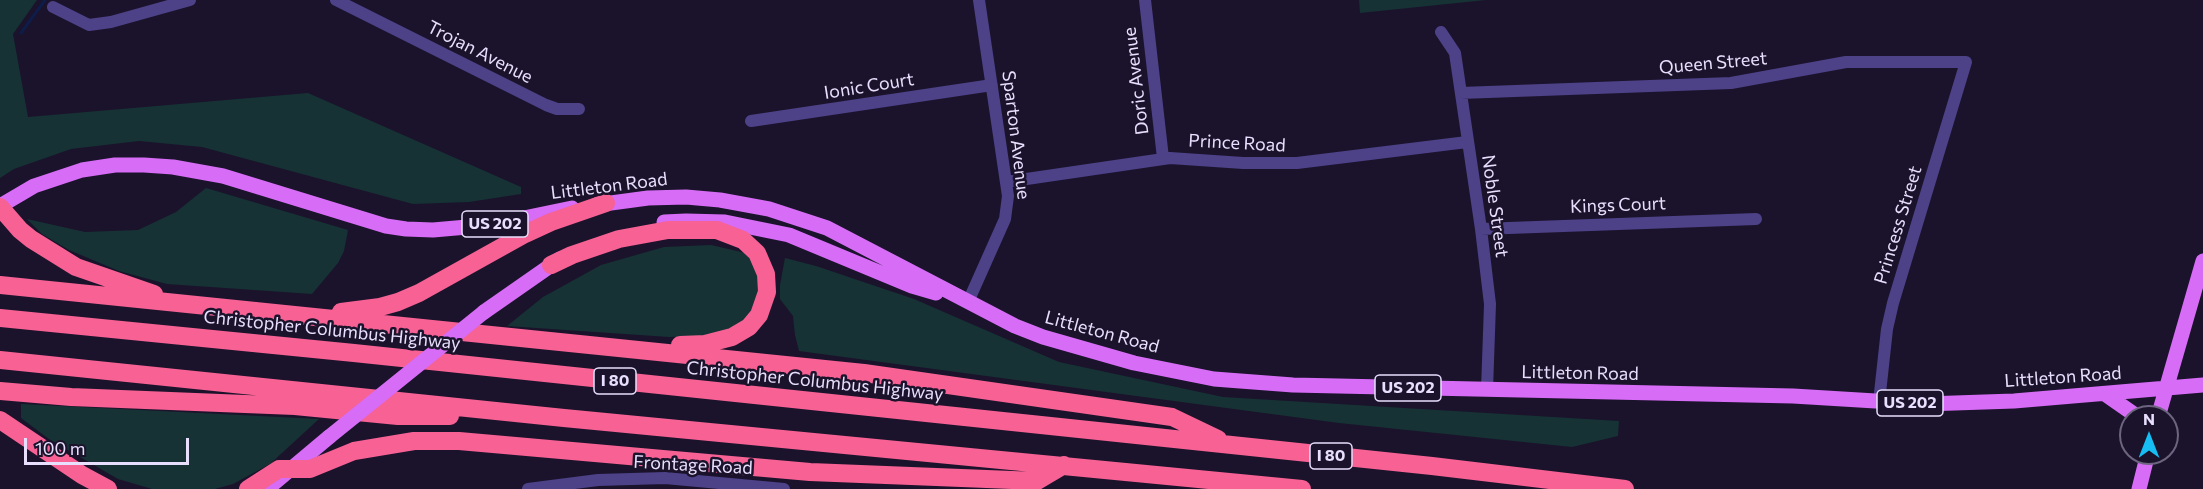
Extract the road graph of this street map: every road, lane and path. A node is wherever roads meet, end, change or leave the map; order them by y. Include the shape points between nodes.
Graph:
1 (190, 0) edge
2 (336, 0) edge
3 (979, 0) edge
4 (1145, 0) edge
5 (53, 7) dead end
6 (1441, 32) dead end
7 (1966, 62) joint
8 (992, 85) junction
9 (1461, 93) junction
10 (579, 109) dead end
11 (751, 121) dead end
12 (1467, 141) junction
13 (1163, 158) junction
14 (1006, 182) junction
15 (606, 203) junction
16 (4, 204) edge
17 (1756, 219) dead end
18 (1481, 229) junction
19 (2203, 261) edge
20 (551, 265) junction
21 (0, 285) edge
22 (968, 302) junction
23 (187, 304) junction
24 (307, 316) junction
25 (0, 318) edge
26 (498, 336) junction
27 (0, 360) edge
28 (2203, 385) edge
29 (2166, 389) junction
30 (1487, 390) junction
31 (0, 391) edge
32 (2105, 394) junction
33 (1879, 402) junction
34 (2121, 405) edge
35 (2161, 405) edge
36 (564, 418) junction
37 (0, 420) edge
38 (1231, 445) junction
39 (1064, 465) junction
40 (2145, 465) edge
41 (283, 478) edge
42 (638, 484) edge
43 (108, 489) edge
44 (248, 489) edge
45 (267, 489) edge
46 (528, 489) edge
47 (784, 489) edge
48 (1302, 489) edge
49 (1625, 489) edge
50 (2139, 489) edge

1 - 5 street via 89,25
2 - 10 street, Trojan Avenue via 546,105
3 - 8 street, Sparton Avenue
4 - 13 street, Doric Avenue
6 - 9 street, Noble Street via 1455,52
7 - 9 street, Queen Street via 1846,62 1731,83
7 - 33 street, Princess Street via 1893,303
8 - 11 street, Ionic Court
8 - 14 street, Sparton Avenue
9 - 12 street, Noble Street
12 - 13 street, Prince Road via 1297,163
12 - 18 street, Noble Street
13 - 14 street, Prince Road
14 - 22 street, Sparton Avenue via 1005,219
15 - 16 main road, Littleton Road / US 202 via 490,225 406,229 223,176 173,167 115,165 56,178
15 - 22 main road, Littleton Road / US 202 via 686,197 769,209 826,228
15 - 24 highway via 525,234 398,302
16 - 23 highway via 31,239 76,267
17 - 18 street, Kings Court
18 - 30 street, Noble Street via 1490,304
19 - 29 main road
20 - 22 main road, Littleton Road / US 202 via 570,251 626,230 667,222 716,222 789,235 912,286
20 - 26 highway via 619,239 687,229 717,230 743,240 757,253 766,274 766,292 762,310 749,327 732,337 705,344
20 - 41 main road, Littleton Road / US 202, bridge via 484,312
21 - 23 highway
22 - 30 main road, Littleton Road / US 202 via 1043,338 1192,375 1293,386
23 - 24 highway
24 - 26 highway
25 - 38 highway, Christopher Columbus Highway / I 80
26 - 38 highway via 864,373 1139,412 1172,417
27 - 36 highway, I 80
28 - 29 main road, Littleton Road
29 - 32 main road, Littleton Road / US 202
29 - 35 main road
30 - 33 main road, Littleton Road / US 202 via 1793,396
31 - 36 highway via 295,406 398,416
32 - 33 main road, Littleton Road / US 202 via 1959,404
32 - 34 main road
36 - 39 highway, I 80
37 - 43 highway
38 - 49 highway, Christopher Columbus Highway / I 80
39 - 41 highway via 1036,481 880,475 437,440 370,447
39 - 48 highway, I 80
40 - 50 main road
41 - 44 highway via 279,469
41 - 45 main road, Littleton Road / US 202
42 - 46 street, Frontage Road via 598,480
42 - 47 street, Frontage Road via 696,479

